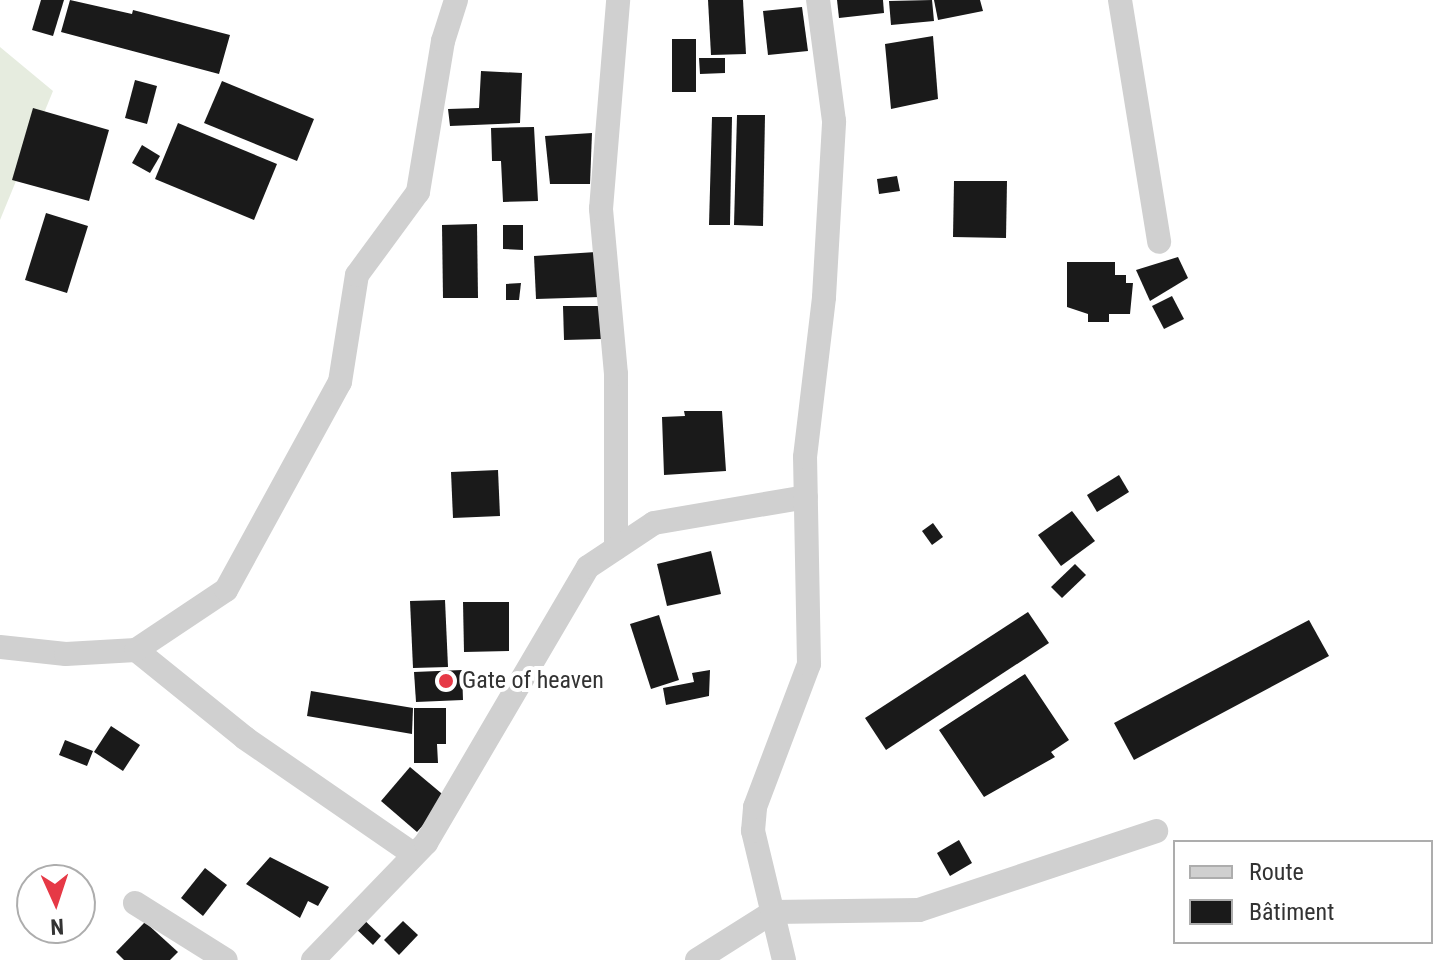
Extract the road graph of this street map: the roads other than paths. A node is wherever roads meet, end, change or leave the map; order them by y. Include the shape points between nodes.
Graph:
1 (456, 0) edge
2 (618, 0) edge
3 (818, 0) edge
4 (1120, 0) edge
5 (1159, 242) dead end
6 (806, 497) junction
7 (616, 548) junction
8 (0, 647) edge
9 (136, 650) junction
10 (1156, 831) dead end
11 (413, 854) junction
12 (135, 903) dead end
13 (773, 912) junction
14 (226, 960) edge
15 (313, 960) edge
16 (697, 960) edge
17 (784, 960) edge

1 - 9 street via 443,41 418,192 357,275 340,382 226,590
2 - 7 street via 601,209 616,374
3 - 6 street via 834,121
4 - 5 street
6 - 7 street via 654,523
6 - 13 street via 806,682 755,807 753,831
7 - 11 street via 588,567 426,843
8 - 9 street via 66,654
9 - 11 street via 245,738
10 - 13 street via 919,910
11 - 15 street
12 - 14 street
13 - 16 street
13 - 17 street

